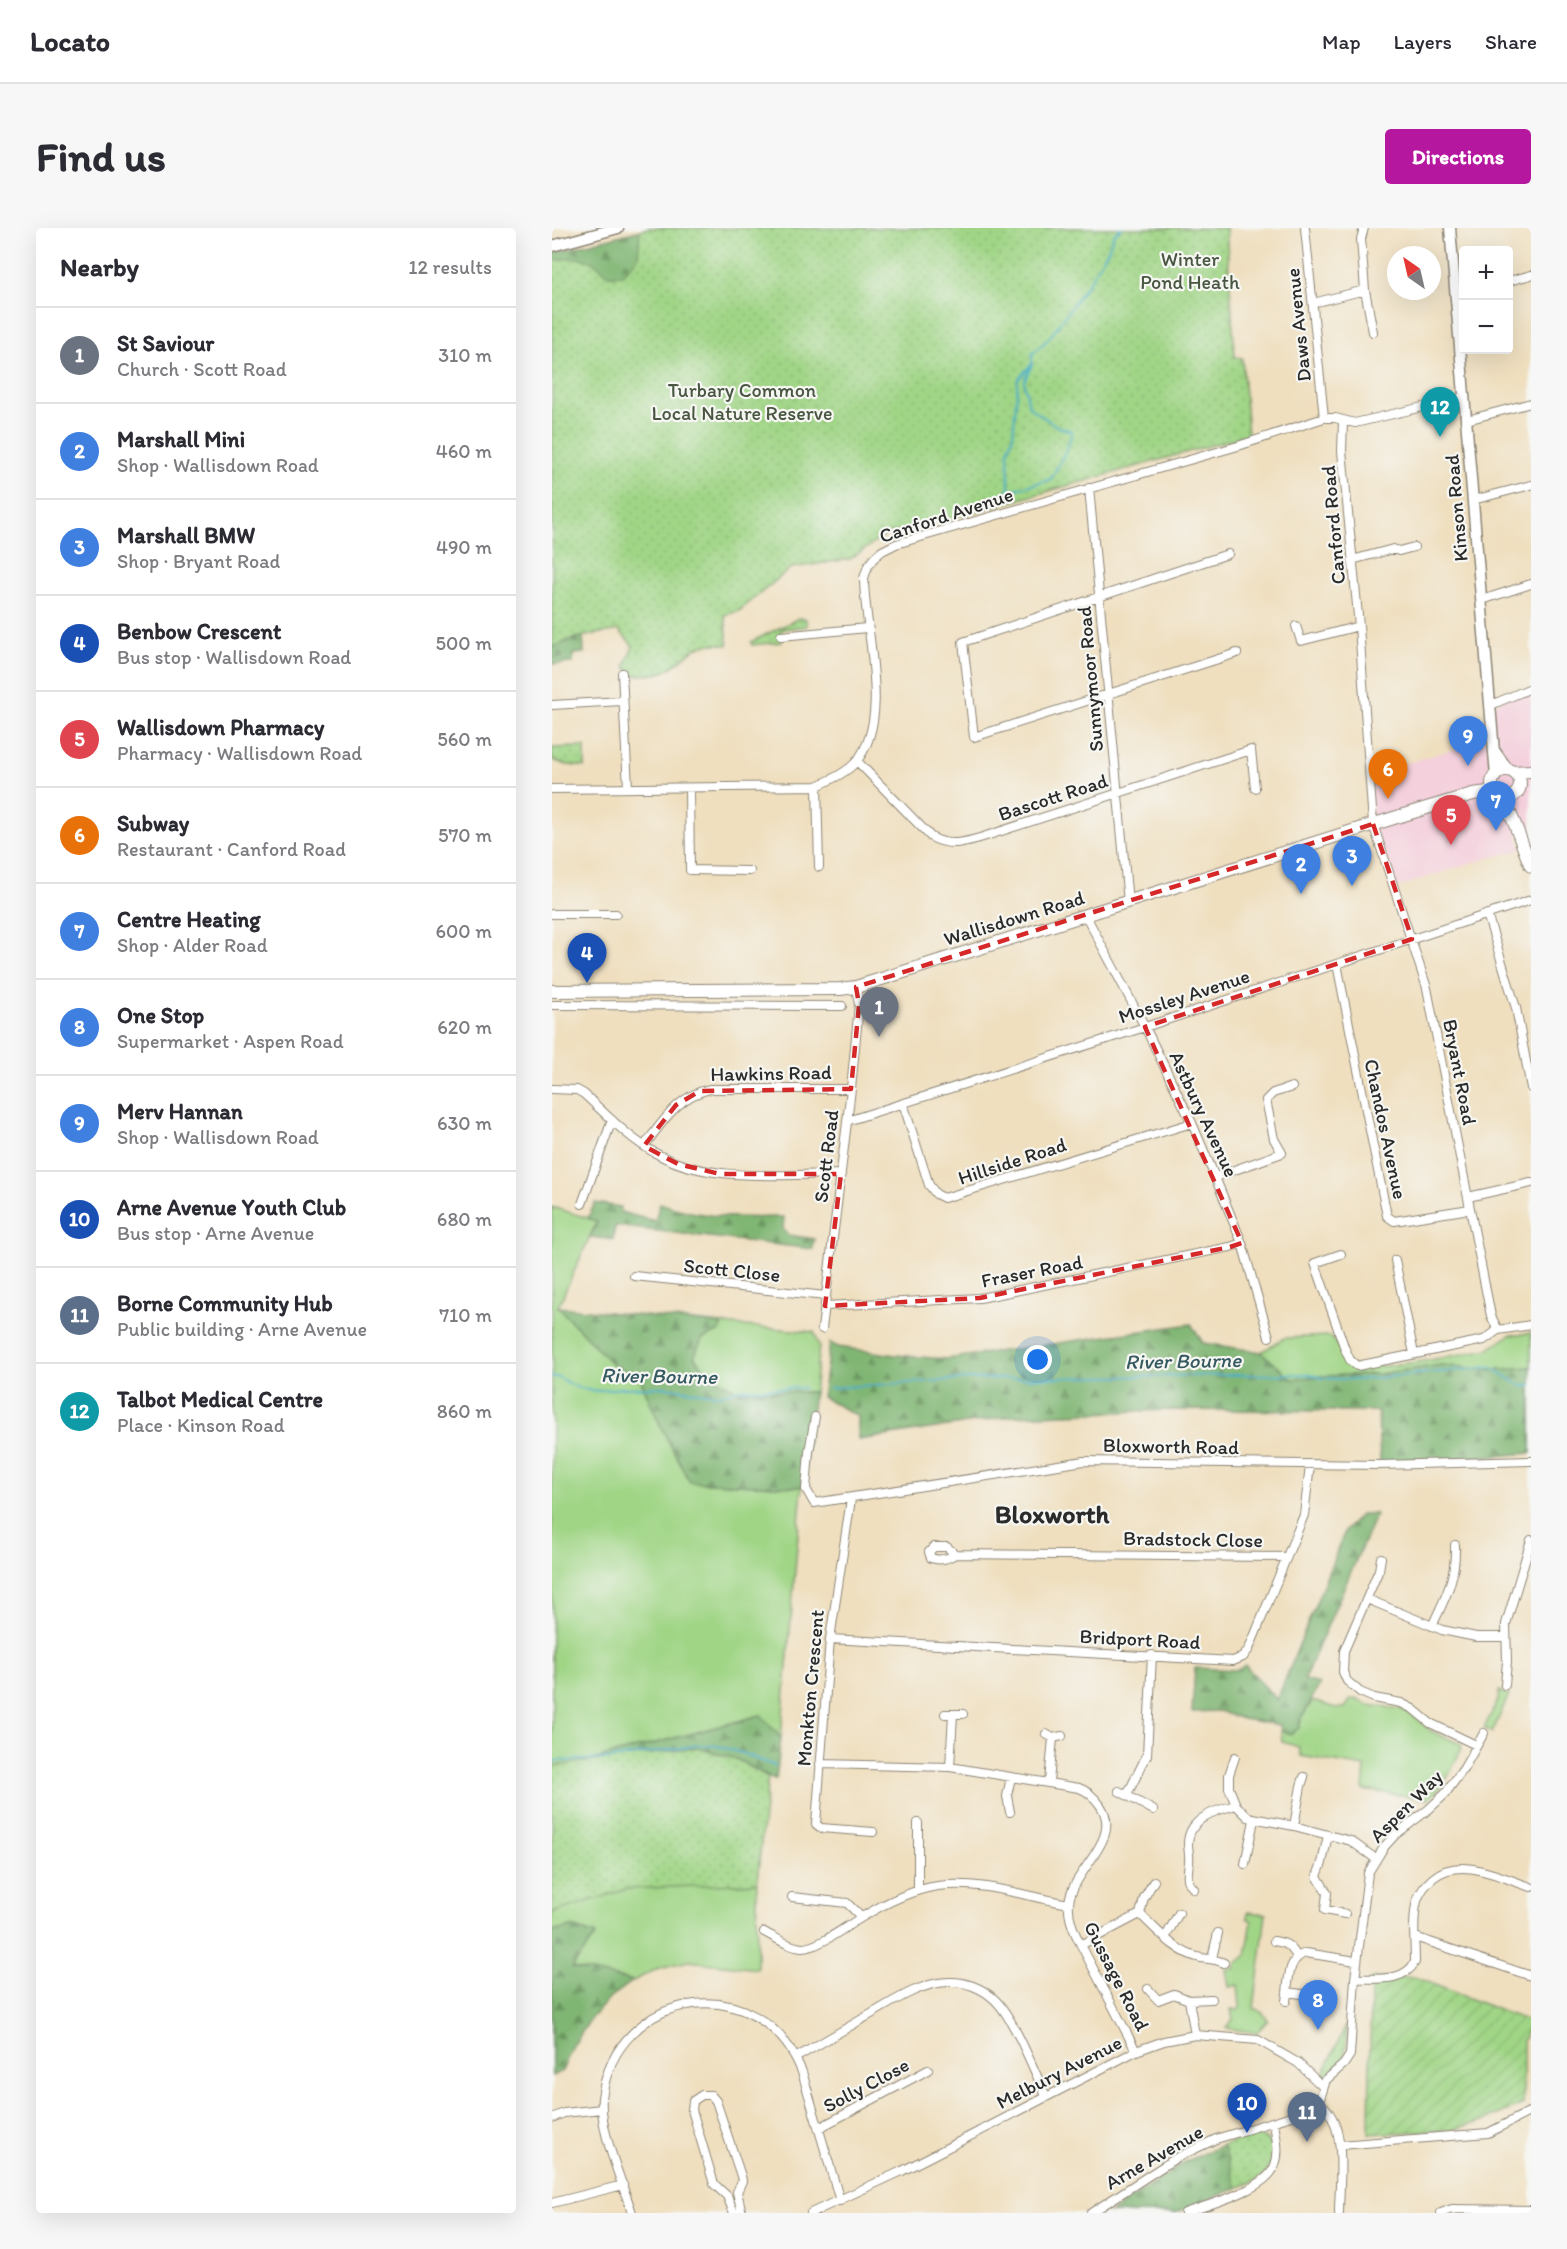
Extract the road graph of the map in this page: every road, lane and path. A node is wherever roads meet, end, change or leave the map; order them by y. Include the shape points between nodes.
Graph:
1 (618, 228) edge
2 (1305, 228) edge
3 (1364, 228) edge
4 (1450, 228) edge
5 (552, 246) edge
6 (1531, 275) edge
7 (1513, 280) edge
8 (1459, 287) edge
9 (1365, 290) junction
10 (1460, 300) edge
11 (1313, 303) junction
12 (1373, 332) dead end
13 (1465, 397) junction
14 (1531, 403) edge
15 (1324, 418) junction
16 (1343, 420) junction
17 (1467, 420) junction
18 (1531, 485) edge
19 (1089, 488) junction
20 (1473, 500) junction
21 (1414, 548) dead end
22 (1228, 555) dead end
23 (1353, 560) junction
24 (1531, 584) edge
25 (1099, 598) junction
26 (1482, 600) junction
27 (1296, 626) dead end
28 (1359, 626) junction
29 (867, 628) junction
30 (782, 636) dead end
31 (1237, 653) dead end
32 (622, 673) dead end
33 (1531, 688) edge
34 (1107, 694) junction
35 (622, 701) junction
36 (552, 705) edge
37 (1491, 705) junction
38 (1494, 750) junction
39 (857, 761) junction
40 (1511, 771) junction
41 (1531, 771) edge
42 (1495, 785) junction
43 (1524, 785) edge
44 (817, 786) junction
45 (628, 788) junction
46 (689, 788) junction
47 (1255, 788) dead end
48 (552, 789) edge
49 (1118, 794) junction
50 (1373, 824) junction
51 (1514, 824) junction
52 (1531, 866) edge
53 (819, 867) dead end
54 (750, 871) dead end
55 (1531, 900) edge
56 (1128, 902) junction
57 (552, 914) edge
58 (616, 914) dead end
59 (1487, 914) junction
60 (1086, 915) junction
61 (1412, 939) junction
62 (1337, 964) junction
63 (856, 987) junction
64 (552, 991) edge
65 (552, 1005) edge
66 (842, 1006) dead end
67 (1145, 1027) junction
68 (1292, 1087) dead end
69 (1531, 1088) edge
70 (552, 1089) edge
71 (851, 1089) junction
72 (903, 1103) junction
73 (612, 1120) junction
74 (847, 1121) junction
75 (1192, 1123) junction
76 (644, 1146) junction
77 (841, 1174) junction
78 (1215, 1177) junction
79 (1531, 1183) edge
80 (1468, 1197) junction
81 (582, 1204) dead end
82 (1470, 1209) junction
83 (1242, 1243) junction
84 (1341, 1254) dead end
85 (1395, 1260) dead end
86 (634, 1276) dead end
87 (826, 1296) junction
88 (825, 1306) junction
89 (1531, 1325) edge
90 (822, 1329) dead end
91 (1498, 1330) junction
92 (1269, 1337) dead end
93 (1414, 1354) junction
94 (815, 1417) dead end
95 (1531, 1461) edge
96 (1310, 1465) junction
97 (851, 1499) junction
98 (1531, 1540) edge
99 (1455, 1545) dead end
100 (955, 1554) dead end
101 (1287, 1557) junction
102 (1381, 1558) dead end
103 (1367, 1599) junction
104 (1432, 1626) junction
105 (1506, 1637) junction
106 (830, 1639) junction
107 (1152, 1655) junction
108 (1505, 1685) dead end
109 (963, 1714) dead end
110 (1484, 1733) dead end
111 (1054, 1736) dead end
112 (1476, 1745) junction
113 (1235, 1757) dead end
114 (820, 1764) junction
115 (950, 1767) junction
116 (1304, 1777) dead end
117 (1011, 1778) junction
118 (1049, 1782) junction
119 (1236, 1805) junction
120 (1153, 1810) dead end
121 (1010, 1812) dead end
122 (1254, 1820) junction
123 (918, 1823) dead end
124 (1294, 1826) junction
125 (873, 1832) dead end
126 (1328, 1835) junction
127 (1376, 1859) junction
128 (1245, 1864) dead end
129 (1154, 1881) dead end
130 (1531, 1887) edge
131 (1194, 1888) dead end
132 (918, 1889) junction
133 (792, 1897) dead end
134 (1069, 1904) junction
135 (1179, 1913) dead end
136 (1140, 1914) junction
137 (1344, 1914) dead end
138 (861, 1917) junction
139 (764, 1932) dead end
140 (1218, 1933) dead end
141 (1415, 1937) junction
142 (1165, 1938) junction
143 (1274, 1941) dead end
144 (1081, 1945) junction
145 (1297, 1957) junction
146 (1212, 1958) junction
147 (1356, 1961) junction
148 (1224, 1963) dead end
149 (1531, 1976) edge
150 (1355, 1979) junction
151 (1148, 1989) dead end
152 (1288, 1992) junction
153 (1314, 1996) dead end
154 (1212, 1999) dead end
155 (1189, 2000) junction
156 (1286, 2001) dead end
157 (1195, 2035) junction
158 (1136, 2051) junction
159 (796, 2057) junction
160 (928, 2070) dead end
161 (1323, 2087) junction
162 (1046, 2096) junction
163 (1319, 2102) junction
164 (602, 2109) junction
165 (1531, 2111) edge
166 (552, 2118) edge
167 (1274, 2123) junction
168 (819, 2128) junction
169 (1340, 2145) junction
170 (623, 2185) junction
171 (840, 2201) junction
172 (552, 2203) edge
173 (1531, 2210) edge
174 (632, 2213) edge
175 (734, 2213) edge
176 (741, 2213) edge
177 (812, 2213) edge
178 (1091, 2213) edge
179 (1185, 2213) edge
180 (1339, 2213) edge
181 (1441, 2213) edge

1 - 5 street
2 - 11 street, Daws Avenue
3 - 9 street via 1361,239
4 - 8 street, Kinson Road
6 - 7 street
9 - 11 street
9 - 12 street
10 - 13 street, Kinson Road
11 - 15 street, Daws Avenue
13 - 16 street, Canford Avenue via 1355,423
13 - 17 street, Kinson Road
14 - 17 street
15 - 16 street, Canford Avenue
15 - 19 street, Canford Avenue
16 - 23 street, Canford Road via 1342,451
17 - 20 street, Kinson Road
18 - 20 street
19 - 25 street, Sunnymoor Road
19 - 29 street, Canford Avenue via 882,550 864,574
20 - 26 street, Kinson Road
21 - 23 street
22 - 25 street
23 - 28 street, Canford Road
24 - 26 street
25 - 34 street, Sunnymoor Road
25 - 34 street via 963,642 974,737
26 - 37 street, Kinson Road
27 - 28 street via 1301,641
28 - 50 street, Canford Road
29 - 30 street
29 - 39 street, Canford Avenue via 874,720
31 - 34 street
32 - 35 street
33 - 37 street
34 - 49 street, Sunnymoor Road
35 - 36 street
35 - 45 street
37 - 38 street, Kinson Road
38 - 40 street
38 - 42 street, Kinson Road
39 - 44 street, Canford Avenue
39 - 49 street, Bascott Road via 930,837 941,843 960,844
40 - 41 main road
40 - 42 main road
40 - 43 main road
42 - 43 main road via 1507,798
42 - 50 main road, Wallisdown Road
42 - 51 main road
43 - 51 main road
44 - 46 street, Canford Avenue
44 - 53 street
45 - 46 street, Canford Avenue
45 - 48 street, Canford Avenue
46 - 54 street via 690,870
47 - 49 street, Bascott Road via 1251,750
49 - 56 street, Sunnymoor Road
50 - 56 main road, Wallisdown Road
50 - 61 street, Bryant Road
51 - 52 main road
55 - 59 street, Mossley Avenue
56 - 60 main road, Wallisdown Road
57 - 58 street
59 - 61 street, Mossley Avenue
59 - 69 street via 1510,985
60 - 63 main road, Wallisdown Road
60 - 67 street, Astbury Avenue
61 - 62 street, Mossley Avenue
61 - 80 street, Bryant Road via 1430,1002
62 - 67 street, Mossley Avenue
62 - 82 street, Chandos Avenue via 1390,1220
63 - 64 main road, Wallisdown Road
63 - 71 street, Scott Road via 859,1005
65 - 66 street
67 - 72 street, Mossley Avenue
67 - 75 street, Astbury Avenue
68 - 78 street via 1266,1100 1274,1139 1282,1153
70 - 73 street via 577,1090
71 - 74 street, Scott Road
71 - 76 street, Hawkins Road via 700,1091 676,1105
72 - 74 street, Mossley Avenue
72 - 75 street, Hillside Road via 929,1185 936,1194 948,1198
73 - 76 street
73 - 81 street
74 - 77 street, Scott Road
75 - 78 street, Astbury Avenue
76 - 77 street via 678,1164 720,1174
77 - 87 street, Scott Road
78 - 83 street, Astbury Avenue
79 - 80 street
80 - 82 street, Bryant Road
82 - 91 street, Bryant Road via 1491,1316
83 - 88 street, Fraser Road via 980,1298
83 - 92 street, Astbury Avenue
84 - 93 street via 1315,1263 1350,1360 1357,1366
85 - 93 street
86 - 87 street, Scott Close
87 - 88 street, Scott Road
88 - 90 street, Scott Road
89 - 91 street
91 - 93 street via 1484,1340
94 - 97 street, Bloxworth Road via 806,1489 814,1503
95 - 96 street, Bloxworth Road
96 - 97 street, Bloxworth Road via 1084,1461
96 - 101 street, Bridport Road via 1304,1515
97 - 106 street, Monkton Crescent
98 - 105 street via 1506,1623
99 - 104 street via 1454,1575
100 - 101 street, Bradstock Close
101 - 107 street, Bridport Road via 1250,1649 1243,1657 1233,1661
102 - 103 street
103 - 104 street
103 - 112 street via 1344,1651 1342,1672 1347,1681 1374,1698 1418,1711 1430,1724
104 - 105 street via 1476,1637
105 - 108 street
106 - 107 street, Bridport Road
106 - 114 street, Monkton Crescent
107 - 120 street via 1147,1755 1123,1793
109 - 115 street via 949,1714
110 - 112 street, Aspen Way
111 - 118 street
112 - 127 street, Aspen Way via 1445,1794 1395,1835
113 - 119 street via 1229,1788
114 - 115 street, Gussage Road
114 - 125 street, Monkton Crescent via 816,1824 821,1828
115 - 117 street, Gussage Road
116 - 124 street
117 - 118 street, Gussage Road
117 - 121 street via 1007,1796
118 - 134 street, Gussage Road via 1084,1790 1099,1803 1106,1820 1102,1842 1073,1889
119 - 122 street
119 - 131 street via 1208,1814 1195,1827 1188,1841 1187,1875
122 - 124 street
122 - 128 street
123 - 132 street
124 - 126 street
126 - 127 street via 1351,1841
126 - 137 street via 1317,1876 1327,1893 1325,1910
127 - 147 street, Aspen Way via 1368,1873
129 - 136 street
130 - 141 street via 1469,1868 1441,1873 1419,1895
132 - 134 street via 971,1885
132 - 138 street
133 - 138 street via 847,1903
134 - 144 street, Gussage Road via 1072,1926
135 - 142 street
136 - 142 street
136 - 144 street
138 - 139 street via 804,1948
140 - 146 street
141 - 149 street
141 - 150 street via 1415,1962 1406,1973
142 - 146 street via 1201,1958
143 - 145 street via 1284,1942
144 - 158 street, Gussage Road
145 - 147 street via 1306,1953
145 - 152 street via 1292,1963
146 - 148 street
147 - 150 street, Aspen Way
150 - 161 street, Aspen Way via 1350,2055
151 - 155 street via 1158,2000 1174,1994
152 - 153 street
152 - 156 street
154 - 155 street
155 - 157 street
157 - 158 street, Melbury Avenue
157 - 161 street, Melbury Avenue via 1258,2040 1298,2063
158 - 162 street, Melbury Avenue
159 - 162 street via 929,1985 964,1983 994,1999 1006,2012
159 - 164 street via 775,2030 747,2012 717,2003 684,2005 653,2018 621,2048 606,2080
159 - 168 street
160 - 168 street, Solly Close
161 - 163 street
162 - 171 street, Melbury Avenue
163 - 167 street, Arne Avenue via 1304,2114
163 - 169 street via 1332,2117
164 - 166 street
164 - 170 street
165 - 169 street via 1488,2133
167 - 178 street, Arne Avenue via 1216,2139 1176,2158
167 - 179 street via 1277,2157 1267,2178
168 - 171 street
169 - 180 street
170 - 172 street
170 - 174 street
171 - 177 street, Melbury Avenue
173 - 181 street via 1452,2209
175 - 176 street via 727,2196 714,2184 692,2110 693,2101 702,2095 711,2095 718,2104 741,2176 736,2192

